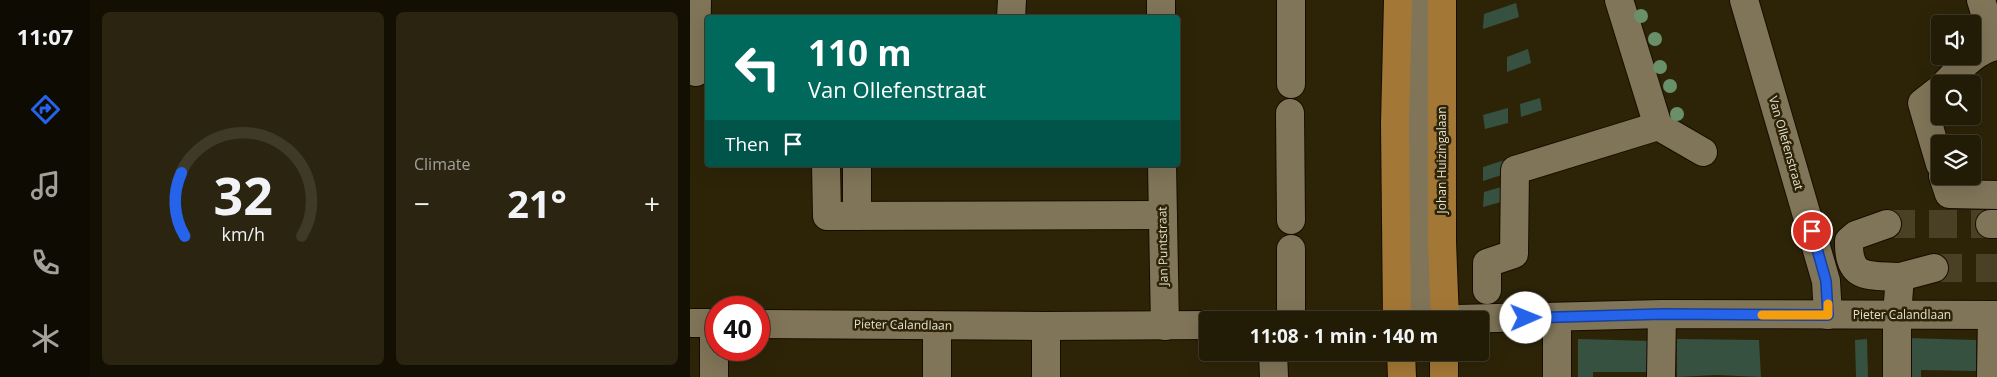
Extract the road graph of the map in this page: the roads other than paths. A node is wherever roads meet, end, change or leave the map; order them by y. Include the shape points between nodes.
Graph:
1 (697, 0) edge
2 (1012, 0) edge
3 (1161, 0) edge
4 (1291, 0) edge
5 (1398, 0) edge
6 (1419, 0) edge
7 (1442, 0) edge
8 (1619, 0) edge
9 (1744, 0) edge
10 (1981, 0) edge
11 (1011, 15) edge
12 (1161, 15) edge
13 (1996, 46) edge
14 (698, 72) edge
15 (1953, 75) edge
16 (1290, 84) dead end
17 (1931, 96) edge
18 (1290, 113) dead end
19 (1658, 126) junction
20 (1931, 135) edge
21 (1704, 152) dead end
22 (826, 167) edge
23 (857, 167) edge
24 (1162, 167) edge
25 (1946, 185) edge
26 (1997, 195) edge
27 (1163, 215) junction
28 (857, 216) junction
29 (1291, 220) dead end
30 (1887, 224) tunnel mouth
31 (1291, 250) dead end
32 (1934, 268) tunnel mouth
33 (1481, 272) dead end
34 (1900, 276) junction
35 (1291, 311) edge
36 (1397, 311) edge
37 (1432, 311) edge
38 (1433, 311) edge
39 (1662, 314) junction
40 (1897, 314) junction
41 (1828, 315) junction
42 (1994, 315) edge
43 (1557, 318) junction
44 (1489, 319) edge
45 (770, 324) edge
46 (1199, 325) edge
47 (937, 326) junction
48 (1046, 326) junction
49 (1165, 326) junction
50 (712, 361) edge
51 (1273, 361) edge
52 (714, 377) edge
53 (937, 377) edge
54 (1046, 377) edge
55 (1274, 377) edge
56 (1557, 377) edge
57 (1661, 377) edge
58 (1897, 377) edge
59 (1991, 377) edge

1 - 14 street
2 - 11 street
3 - 12 street
4 - 16 street
5 - 36 main road
6 - 37 street, Johan Huizingalaan
7 - 38 main road, Johan Huizingalaan via 1442,242
8 - 19 street
9 - 41 street, Van Ollefenstraat via 1826,281
10 - 13 street
13 - 15 street via 1976,55
17 - 20 street via 1922,103
18 - 29 street
19 - 21 street
19 - 33 street via 1515,170 1514,254
22 - 28 street via 827,216
23 - 28 street
24 - 27 street, Jan Puntstraat
25 - 26 street via 1949,194
27 - 28 street
27 - 49 street, Jan Puntstraat
30 - 34 street via 1856,235 1849,242 1852,266 1861,274
31 - 35 street
32 - 34 street
34 - 40 street
39 - 41 street, Pieter Calandlaan
39 - 43 street, Pieter Calandlaan
39 - 57 street
40 - 41 street, Pieter Calandlaan
40 - 42 street, Pieter Calandlaan
40 - 58 street
42 - 59 street, Pieter Calandlaan
43 - 44 street, Pieter Calandlaan
43 - 56 street
45 - 47 street, Pieter Calandlaan
46 - 49 street, Pieter Calandlaan
47 - 48 street, Pieter Calandlaan
47 - 53 street
48 - 49 street, Pieter Calandlaan
48 - 54 street
50 - 52 street
51 - 55 street

